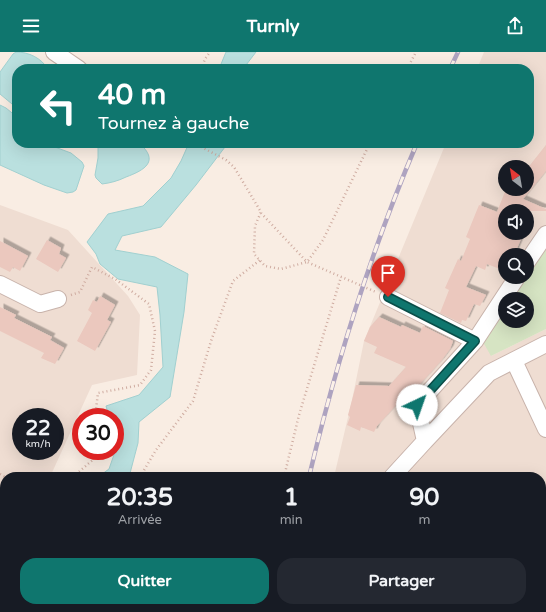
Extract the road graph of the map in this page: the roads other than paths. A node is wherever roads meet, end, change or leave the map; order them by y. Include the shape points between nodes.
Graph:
1 (54, 52) edge
2 (72, 64) edge
3 (546, 234) edge
4 (534, 252) edge
5 (0, 284) edge
6 (512, 284) edge
7 (388, 297) road end
8 (58, 299) road end
9 (475, 341) junction
10 (546, 344) edge
11 (514, 361) junction
12 (546, 429) edge
13 (425, 441) junction
14 (397, 472) edge

1 - 2 street
3 - 4 street
5 - 8 street via 40,304
6 - 9 street
7 - 9 street
9 - 13 street via 417,405
10 - 11 street
11 - 12 street
11 - 13 street via 489,373
13 - 14 street

